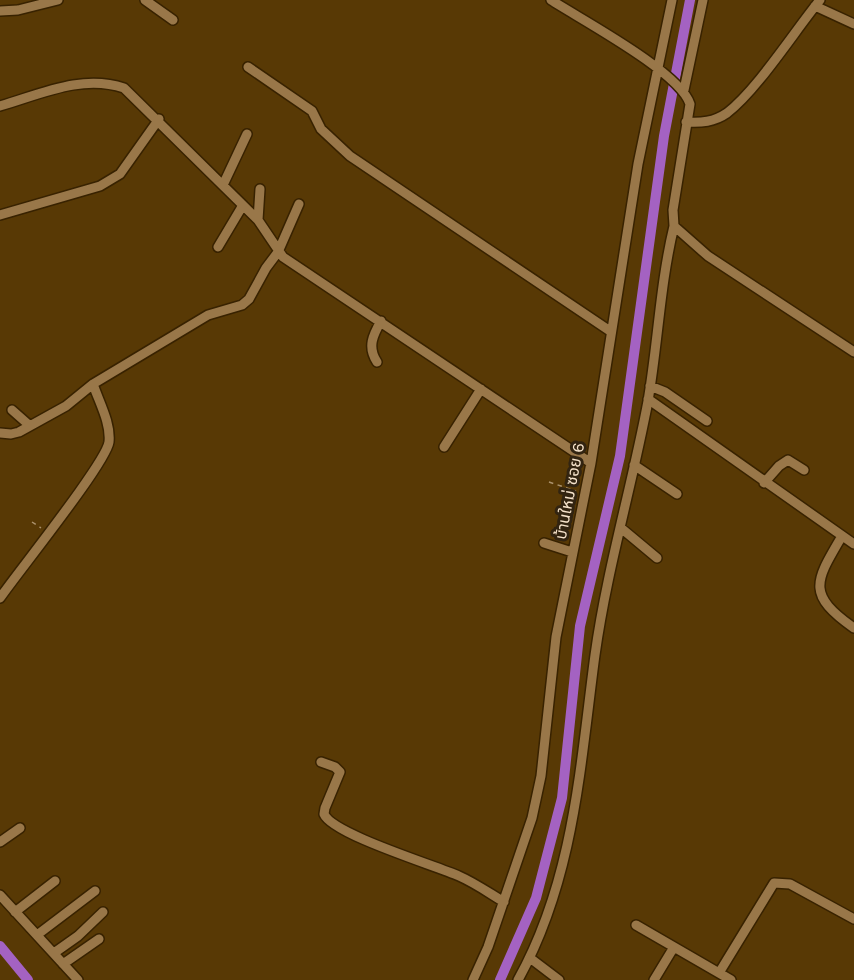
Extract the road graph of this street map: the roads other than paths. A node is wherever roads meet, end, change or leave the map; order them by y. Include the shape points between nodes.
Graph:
1 (58, 0) edge
2 (145, 0) edge
3 (551, 0) edge
4 (672, 0) edge
5 (703, 0) edge
6 (817, 3) edge
7 (0, 11) edge
8 (172, 20) dead end
9 (854, 24) edge
10 (248, 67) dead end
11 (661, 70) junction
12 (681, 87) junction
13 (0, 106) edge
14 (159, 119) junction
15 (686, 122) junction
16 (247, 135) dead end
17 (223, 185) junction
18 (260, 189) dead end
19 (299, 204) dead end
20 (243, 205) junction
21 (0, 215) edge
22 (258, 220) junction
23 (674, 226) junction
24 (218, 247) dead end
25 (278, 252) junction
26 (381, 321) junction
27 (610, 331) junction
28 (854, 352) edge
29 (377, 362) dead end
30 (93, 384) junction
31 (650, 386) junction
32 (481, 389) junction
33 (648, 399) junction
34 (12, 410) dead end
35 (707, 421) dead end
36 (29, 425) junction
37 (0, 432) edge
38 (444, 447) dead end
39 (591, 464) junction
40 (634, 465) junction
41 (804, 470) dead end
42 (764, 483) junction
43 (676, 494) dead end
44 (621, 528) junction
45 (842, 536) junction
46 (544, 543) dead end
47 (854, 544) edge
48 (572, 552) junction
49 (657, 558) dead end
50 (0, 598) edge
51 (854, 628) edge
52 (321, 762) dead end
53 (20, 828) dead end
54 (0, 842) edge
55 (55, 881) dead end
56 (95, 891) dead end
57 (0, 895) edge
58 (504, 902) junction
59 (15, 912) junction
60 (103, 912) dead end
61 (854, 919) edge
62 (636, 925) dead end
63 (37, 935) junction
64 (99, 939) dead end
65 (674, 947) junction
66 (54, 953) junction
67 (530, 958) junction
68 (63, 964) junction
69 (719, 973) junction
70 (78, 980) edge
71 (473, 980) edge
72 (518, 980) edge
73 (559, 980) edge
74 (654, 980) edge
75 (730, 980) edge

1 - 7 street
2 - 8 street
3 - 11 street
4 - 11 street, บ้านใหม่ ซอย 6
5 - 12 street
6 - 9 street
6 - 15 street via 726,114 707,122
10 - 27 street via 312,111 321,129 350,156
11 - 12 street
11 - 27 street, บ้านใหม่ ซอย 6 via 638,164
12 - 15 street via 690,104
13 - 14 street via 84,81 105,81 124,88
14 - 17 street
14 - 21 street via 120,174 100,186
15 - 23 street
16 - 17 street
17 - 20 street
18 - 22 street
19 - 25 street
20 - 22 street
20 - 24 street
22 - 25 street
23 - 28 street via 708,256
23 - 31 street via 662,280
25 - 26 street
25 - 30 street via 242,305 208,315
26 - 29 street via 371,345
26 - 32 street
27 - 39 street, บ้านใหม่ ซอย 6
30 - 36 street via 66,406
30 - 50 street via 107,425 108,446
31 - 33 street
31 - 35 street
32 - 38 street
32 - 39 street
33 - 40 street
33 - 42 street
34 - 36 street
36 - 37 street via 11,434
39 - 48 street, บ้านใหม่ ซอย 6
40 - 43 street
40 - 44 street
41 - 42 street via 788,460
42 - 45 street
44 - 49 street
44 - 67 street via 595,653 574,815 549,914
45 - 47 street
45 - 51 street via 821,572 820,592 832,612
46 - 48 street
48 - 58 street, บ้านใหม่ ซอย 6 via 555,647 541,776 532,818
52 - 58 street via 340,772 325,808 329,822 456,875
53 - 54 street
55 - 59 street
56 - 63 street
57 - 59 street
58 - 71 street, บ้านใหม่ ซอย 6
59 - 63 street
60 - 66 street
61 - 69 street via 790,884 774,883
62 - 65 street
63 - 66 street
64 - 68 street
65 - 69 street
65 - 74 street
66 - 68 street
67 - 72 street
67 - 73 street
68 - 70 street
69 - 75 street

